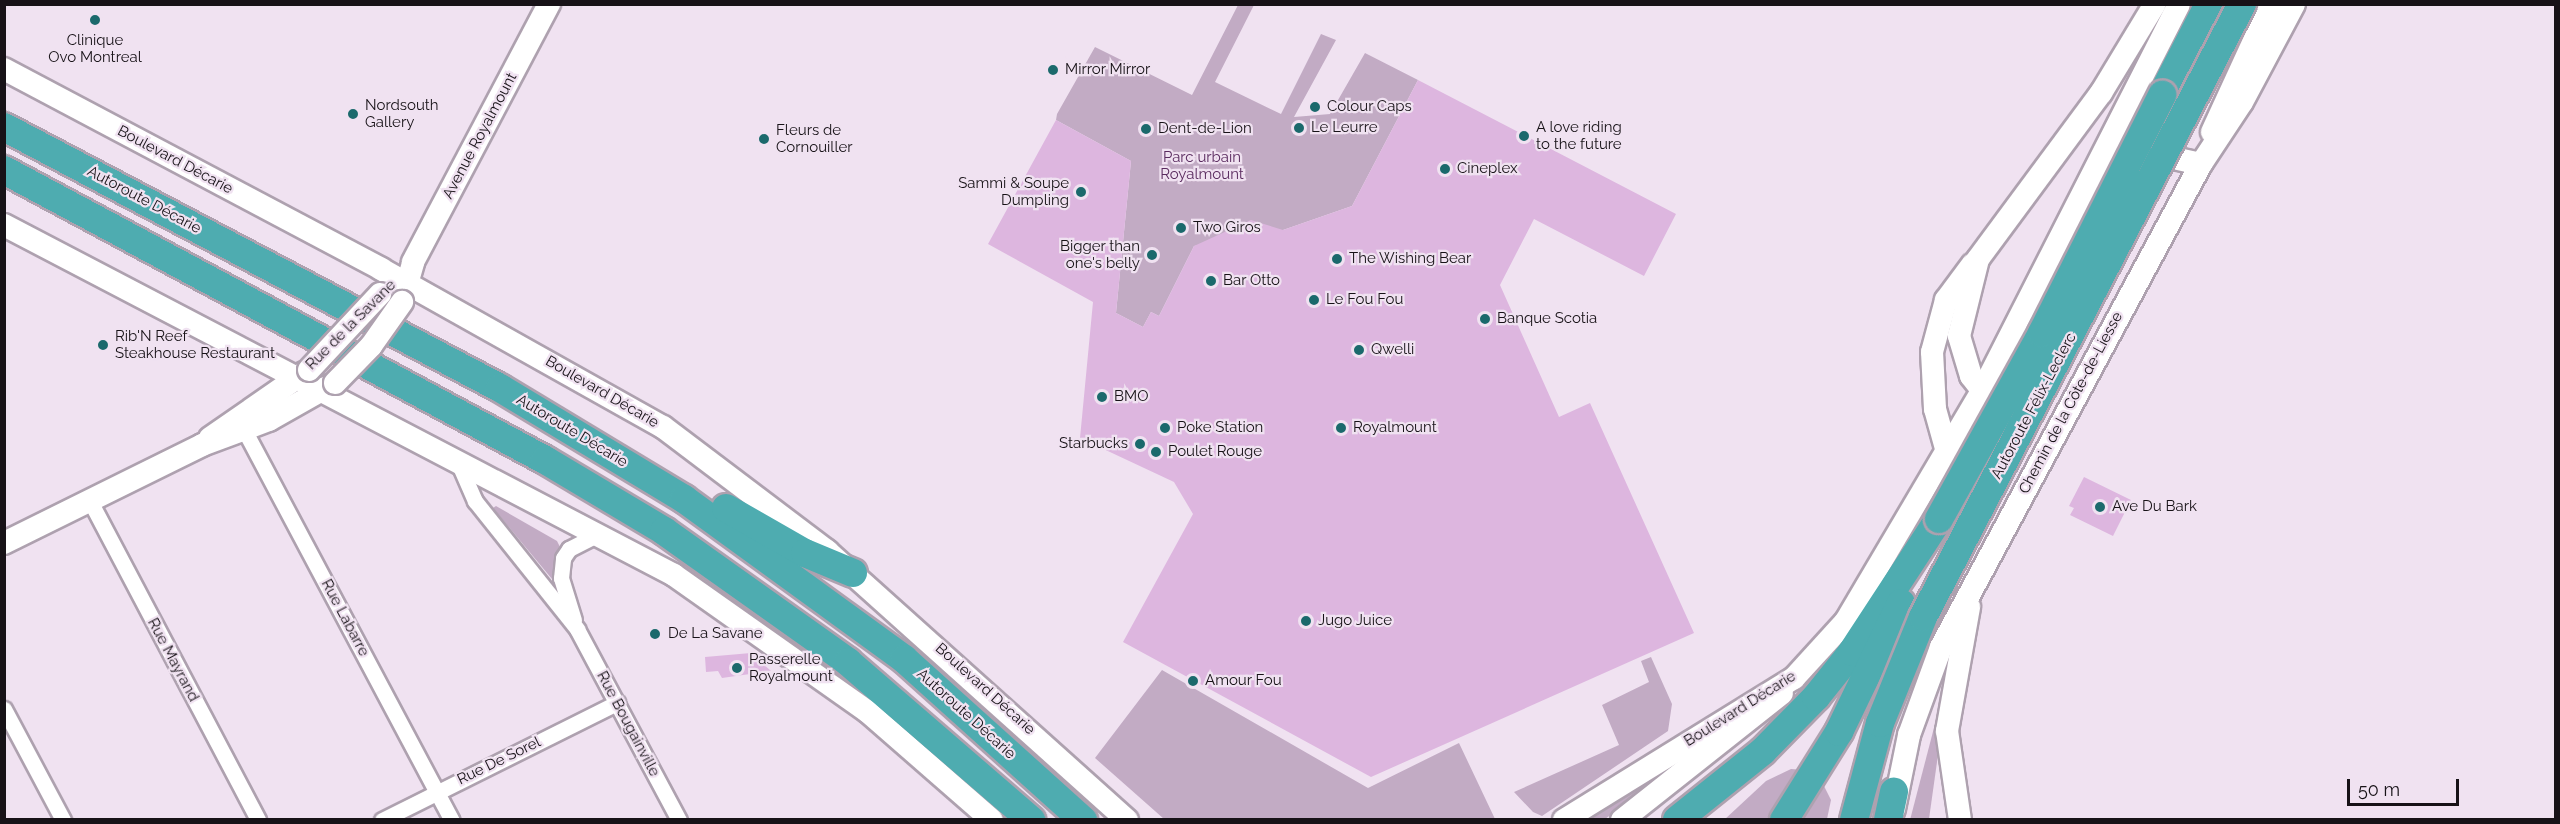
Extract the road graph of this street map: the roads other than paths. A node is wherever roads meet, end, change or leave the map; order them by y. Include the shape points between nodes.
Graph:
1 (549, 4) edge
2 (2155, 4) edge
3 (2179, 4) edge
4 (2209, 4) edge
5 (2242, 4) edge
6 (2271, 4) edge
7 (2294, 4) edge
8 (4, 69) edge
9 (4, 111) edge
10 (2120, 119) junction
11 (4, 127) edge
12 (2201, 164) junction
13 (4, 170) edge
14 (90, 171) junction
15 (4, 188) edge
16 (92, 220) junction
17 (4, 225) edge
18 (1978, 259) junction
19 (401, 282) junction
20 (302, 374) junction
21 (327, 387) junction
22 (1981, 393) junction
23 (242, 424) junction
24 (2053, 434) junction
25 (1947, 452) junction
26 (458, 462) junction
27 (684, 499) junction
28 (90, 501) junction
29 (1939, 519) junction
30 (598, 534) junction
31 (4, 543) edge
32 (853, 573) junction
33 (1971, 594) junction
34 (577, 629) junction
35 (1794, 678) junction
36 (617, 703) junction
37 (4, 709) edge
38 (439, 792) junction
39 (1894, 806) edge
40 (1789, 812) edge
41 (63, 819) edge
42 (258, 819) edge
43 (382, 819) edge
44 (452, 819) edge
45 (679, 819) edge
46 (992, 819) edge
47 (1031, 819) edge
48 (1083, 819) edge
49 (1127, 819) edge
50 (1564, 819) edge
51 (1622, 819) edge
52 (1677, 819) edge
53 (1854, 819) edge
54 (1888, 819) edge
55 (1960, 819) edge

1 - 19 main road, Avenue Royalmount
2 - 18 main road via 2101,93
3 - 10 main road
4 - 29 highway, Autoroute Félix-Leclerc, bridge via 2042,333
5 - 53 highway, Autoroute Félix-Leclerc, bridge via 1914,636 1880,723
6 - 12 main road via 2226,93
7 - 12 main road, Chemin de la Côte-de-Liesse via 2242,102
8 - 19 main road, Boulevard Décarie
9 - 14 highway
10 - 12 main road via 2131,141 2146,152
10 - 22 main road
11 - 14 highway, Autoroute Décarie
12 - 24 main road, Chemin de la Côte-de-Liesse
13 - 16 highway
14 - 27 highway, Autoroute Décarie via 500,388
15 - 16 highway
16 - 47 highway via 545,460 664,531 848,662
17 - 20 main road
18 - 22 main road via 1959,336
18 - 25 main road via 1946,300 1932,352 1935,409
19 - 20 main road, Rue de la Savane, bridge
19 - 21 main road, Rue de la Savane, bridge via 375,341
19 - 32 main road, Boulevard Décarie via 663,427
20 - 21 main road
20 - 23 main road, Rue de la Savane
21 - 23 main road, Rue de la Savane
21 - 26 main road
22 - 24 main road via 2032,434
22 - 25 main road
23 - 28 main road, Rue de la Savane
23 - 38 street, Rue Labarre
24 - 33 main road, Chemin de la Côte-de-Liesse
25 - 35 main road, Boulevard Décarie via 1846,621
26 - 30 main road
26 - 34 street, Rue Bougainville via 475,501
27 - 32 highway via 720,504 804,554
27 - 48 highway, Autoroute Décarie via 904,659
28 - 31 main road, Rue de la Savane
28 - 42 street, Rue Mayrand
29 - 40 highway via 1839,732
29 - 52 highway via 1852,652 1815,697 1762,751
30 - 34 street, Rue Bougainville via 569,549 563,558 561,578
30 - 46 main road via 700,591 765,637 868,712
32 - 49 main road, Boulevard Décarie
33 - 39 main road, Chemin de la Côte-de-Liesse via 1928,677
33 - 55 main road via 1947,731
34 - 36 street, Rue Bougainville
35 - 50 main road, Boulevard Décarie
35 - 51 main road via 1775,702
36 - 38 street, Rue De Sorel
36 - 45 street, Rue Bougainville
37 - 41 street
38 - 43 street, Rue De Sorel
38 - 44 street, Rue Labarre
39 - 54 highway

